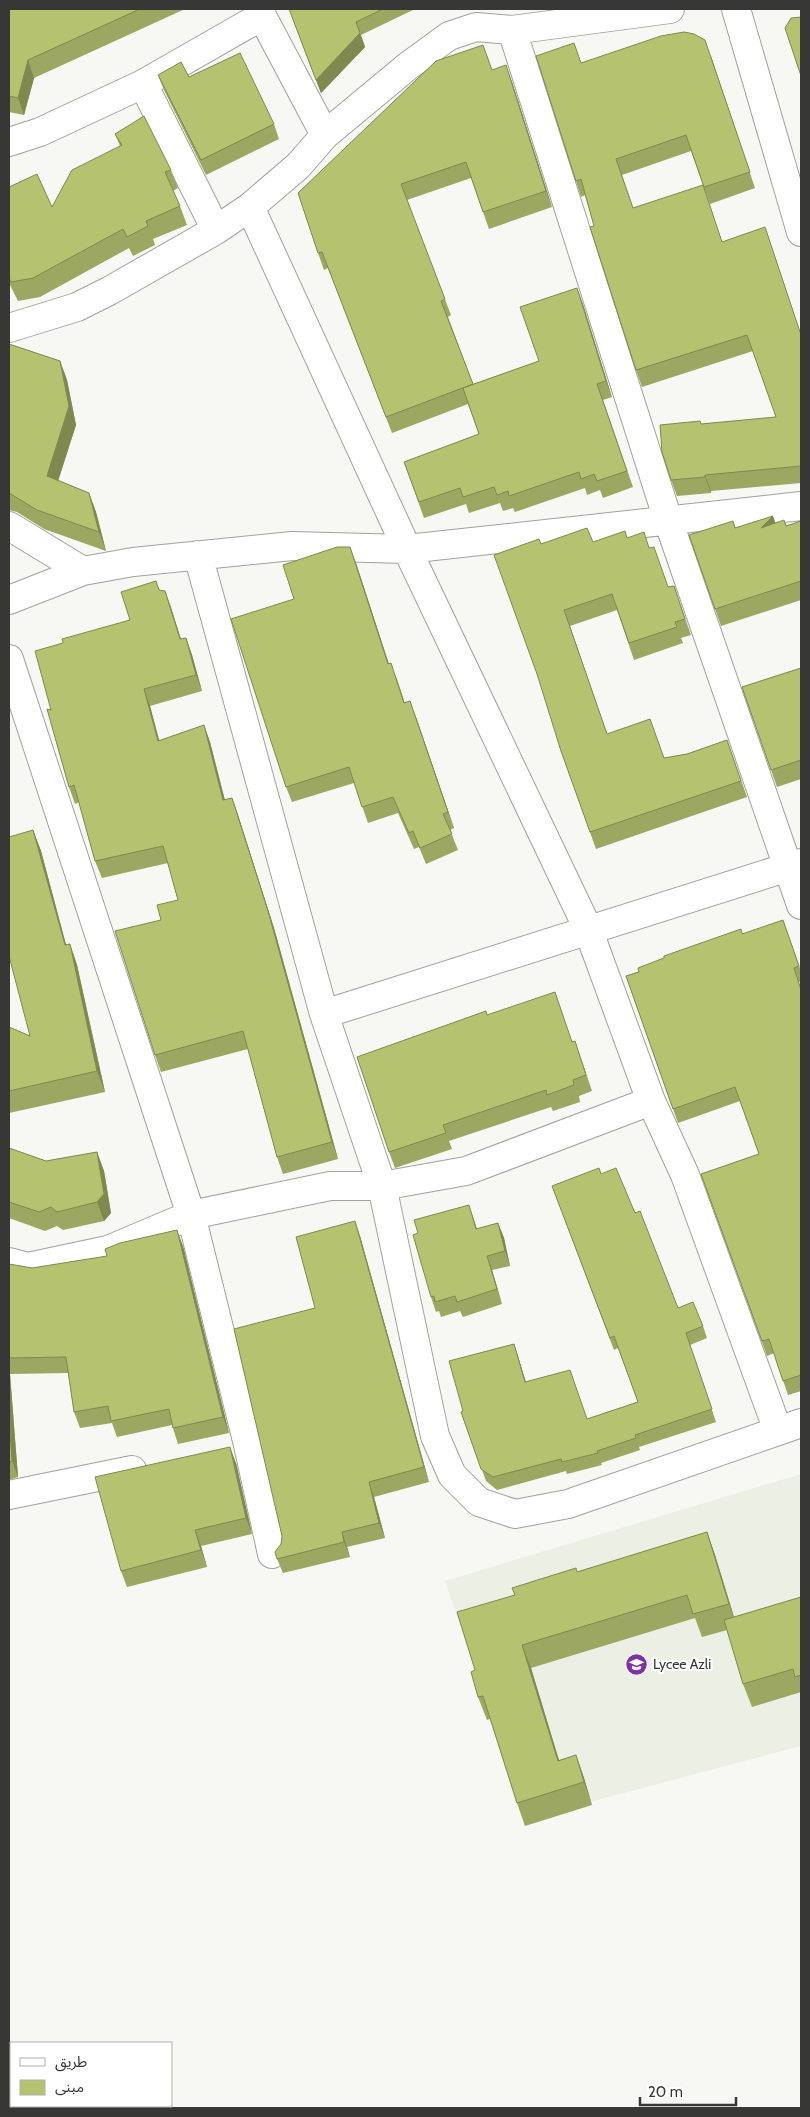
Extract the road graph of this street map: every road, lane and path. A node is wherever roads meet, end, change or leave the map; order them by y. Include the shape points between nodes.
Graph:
1 (670, 9) edge
2 (736, 9) edge
3 (261, 12) edge
4 (512, 30) junction
5 (143, 84) junction
6 (325, 135) junction
7 (9, 142) edge
8 (250, 207) junction
9 (216, 230) junction
10 (801, 232) edge
11 (9, 329) edge
12 (801, 506) edge
13 (668, 520) junction
14 (9, 526) edge
15 (407, 548) junction
16 (198, 555) junction
17 (83, 571) junction
18 (9, 600) edge
19 (9, 659) edge
20 (795, 864) edge
21 (801, 905) edge
22 (588, 930) junction
23 (324, 1014) junction
24 (651, 1101) junction
25 (382, 1186) junction
26 (191, 1215) junction
27 (9, 1262) edge
28 (790, 1427) edge
29 (152, 1465) edge
30 (9, 1495) edge
31 (272, 1554) dead end

1 - 4 street
2 - 10 street
3 - 5 street
3 - 6 street
4 - 6 street via 476,27 449,36
4 - 13 street
5 - 7 street via 40,132
5 - 9 street
6 - 8 street via 298,166
8 - 9 street
8 - 15 street
9 - 11 street via 78,307
12 - 13 street
13 - 15 street
13 - 20 street via 744,745
14 - 17 street
15 - 16 street via 292,546
15 - 22 street
16 - 17 street
16 - 23 street
17 - 18 street
19 - 26 street
20 - 21 street
20 - 22 street
22 - 23 street
22 - 24 street
23 - 25 street
24 - 25 street via 466,1171
24 - 28 street
25 - 26 street via 330,1186
25 - 28 street via 435,1436 452,1475 478,1502 515,1514 568,1504
26 - 27 street via 108,1250 28,1267
26 - 31 street via 238,1447
29 - 30 street

